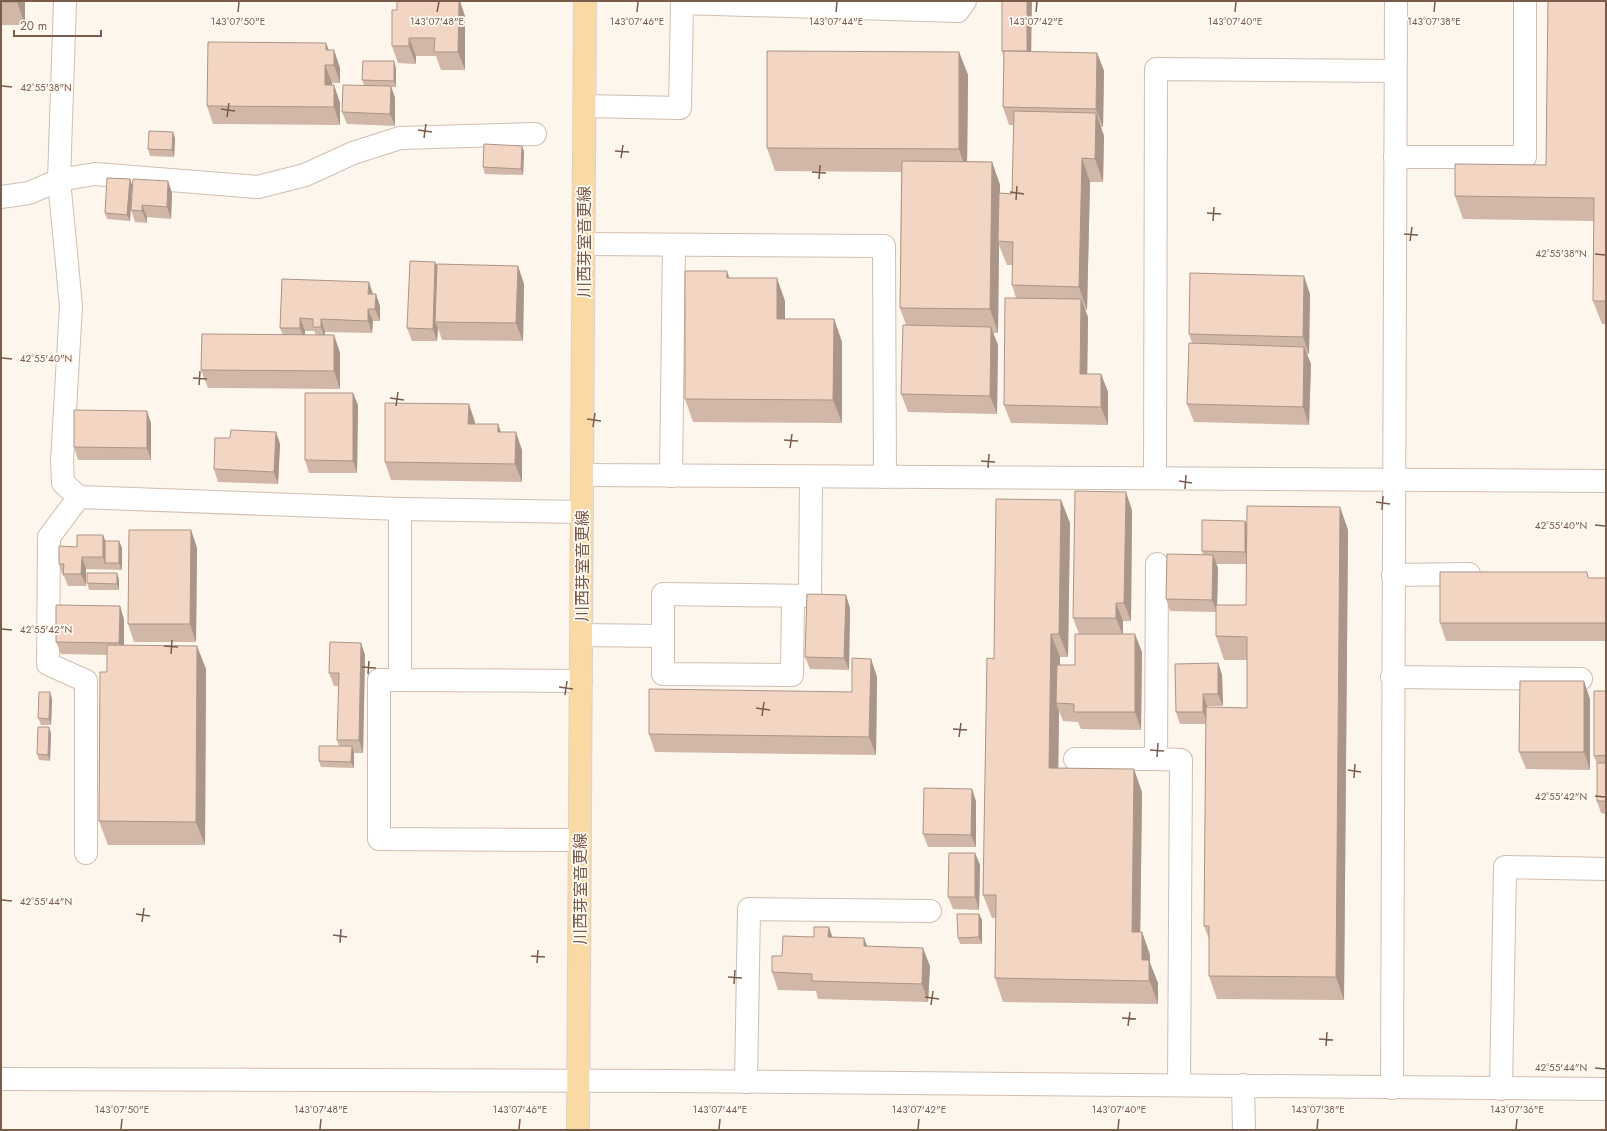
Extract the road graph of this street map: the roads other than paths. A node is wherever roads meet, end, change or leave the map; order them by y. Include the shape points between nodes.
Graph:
1 (65, 1) edge
2 (586, 1) edge
3 (965, 1) edge
4 (1396, 1) edge
5 (1525, 1) edge
6 (823, 4) edge
7 (1395, 70) junction
8 (585, 106) junction
9 (535, 134) dead end
10 (1395, 157) junction
11 (59, 180) junction
12 (1, 197) edge
13 (584, 244) junction
14 (674, 245) junction
15 (583, 475) junction
16 (671, 476) junction
17 (811, 476) junction
18 (885, 477) junction
19 (1155, 478) junction
20 (1393, 480) junction
21 (1606, 481) edge
22 (79, 497) junction
23 (400, 510) junction
24 (582, 512) junction
25 (1157, 564) dead end
26 (1486, 574) edge
27 (1393, 575) junction
28 (793, 596) junction
29 (582, 636) junction
30 (663, 636) junction
31 (1392, 677) junction
32 (1581, 679) edge
33 (400, 680) junction
34 (581, 681) junction
35 (1075, 759) dead end
36 (1156, 759) junction
37 (580, 840) junction
38 (86, 853) dead end
39 (1606, 869) edge
40 (930, 911) dead end
41 (1, 1079) edge
42 (578, 1080) junction
43 (746, 1082) junction
44 (1180, 1085) junction
45 (1243, 1085) junction
46 (1392, 1088) junction
47 (1501, 1089) junction
48 (1606, 1089) edge
49 (578, 1130) edge
50 (1244, 1130) edge

1 - 11 street
2 - 8 main road, 川西芽室音更線
3 - 6 street via 958,11
4 - 7 street
5 - 10 street via 1525,157
6 - 8 street via 682,3 680,108
7 - 10 street
7 - 19 street via 1156,69
8 - 13 main road, 川西芽室音更線
9 - 11 street via 400,138 353,153 306,175 258,187 95,174
10 - 20 street
11 - 12 street via 29,193
11 - 22 street via 71,306 62,483
13 - 14 street
13 - 15 main road, 川西芽室音更線
14 - 16 street
14 - 18 street via 884,246
15 - 16 street
15 - 24 main road, 川西芽室音更線
16 - 17 street
17 - 18 street
17 - 28 street via 810,596
18 - 19 street
19 - 20 street
20 - 21 street
20 - 27 street
22 - 23 street
22 - 38 street via 49,537 48,664 86,680
23 - 24 street
23 - 33 street
24 - 29 main road, 川西芽室音更線
25 - 36 street
26 - 27 street
27 - 31 street
28 - 30 street via 663,594
28 - 30 street via 792,675 662,674
29 - 30 street
29 - 34 main road, 川西芽室音更線
31 - 32 street
31 - 46 street
33 - 34 street
33 - 37 street via 379,680 378,839
34 - 37 main road, 川西芽室音更線
35 - 36 street
36 - 44 street via 1181,760
37 - 42 main road, 川西芽室音更線
39 - 47 street via 1504,867
40 - 43 street via 750,908
41 - 42 street
42 - 43 street
42 - 49 main road, 川西芽室音更線
43 - 44 street
44 - 45 street
45 - 46 street
45 - 50 street
46 - 47 street
47 - 48 street

